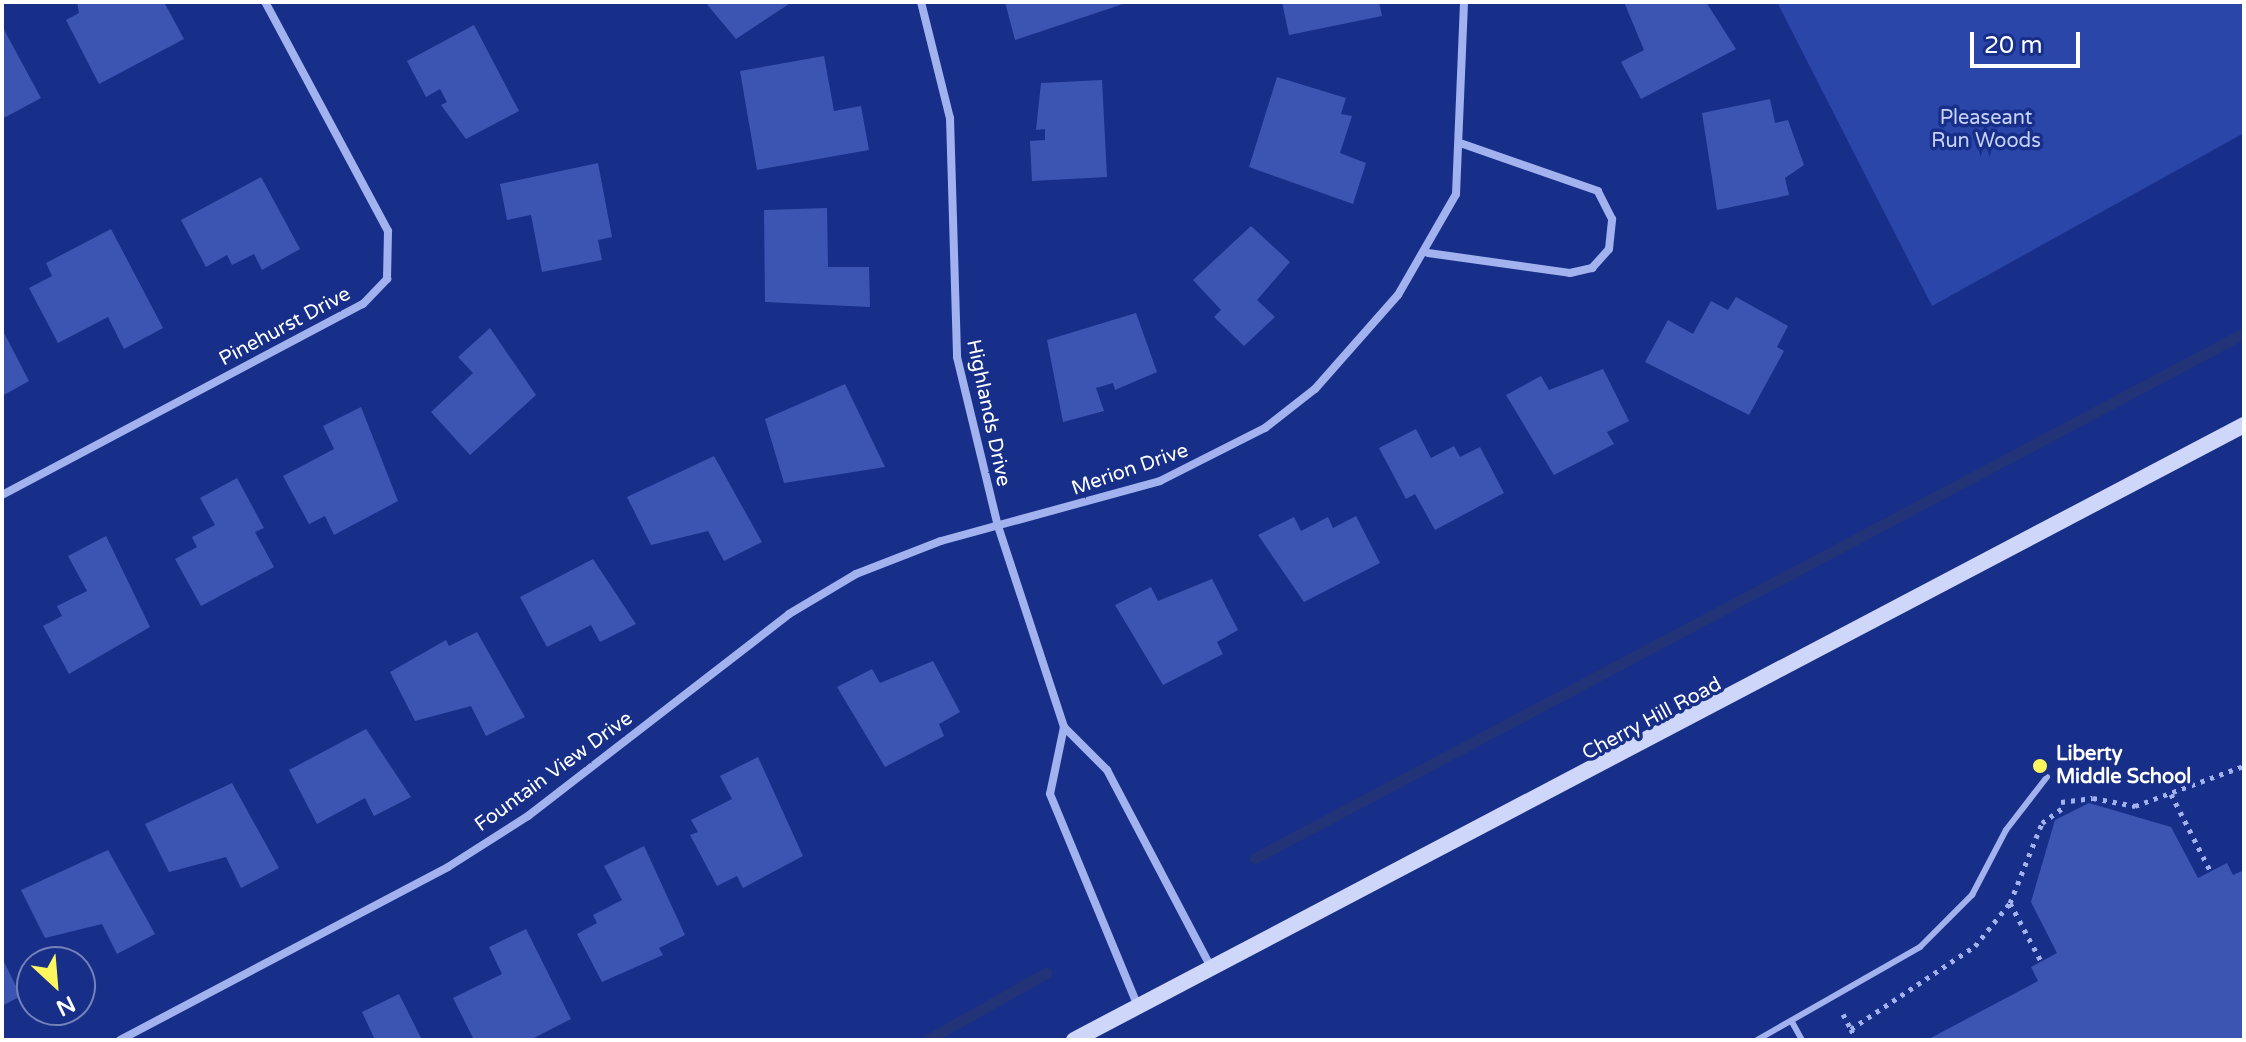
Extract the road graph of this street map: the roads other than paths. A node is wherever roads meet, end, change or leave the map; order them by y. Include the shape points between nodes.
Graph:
1 (265, 2) edge
2 (921, 2) edge
3 (1464, 2) edge
4 (1463, 144) junction
5 (1428, 253) junction
6 (2244, 425) edge
7 (2, 495) edge
8 (998, 526) junction
9 (1064, 727) junction
10 (2047, 777) dead end
11 (1211, 967) junction
12 (1138, 1006) junction
13 (1792, 1022) junction
14 (120, 1040) edge
15 (1074, 1040) edge
16 (1757, 1040) edge
17 (1802, 1040) edge

1 - 7 street, Pinehurst Drive via 388,231 387,279 363,304
2 - 8 street, Highlands Drive via 950,118 957,357
3 - 4 street, Merion Drive
4 - 5 street, Merion Drive via 1456,194
4 - 5 street via 1598,191 1612,219 1609,249 1592,268 1570,273
5 - 8 street, Merion Drive via 1354,347 1265,428 1160,481
6 - 11 main road, Cherry Hill Road via 1615,762
8 - 9 street, Highlands Drive
8 - 14 street, Fountain View Drive via 893,557 820,593 528,816 448,867
9 - 11 street, Highlands Drive via 1107,770
9 - 12 street, Highlands Drive via 1050,794
10 - 13 lane via 2006,830 1972,895 1920,947
11 - 12 main road, Cherry Hill Road
12 - 15 main road, Cherry Hill Road
13 - 16 lane
13 - 17 lane

